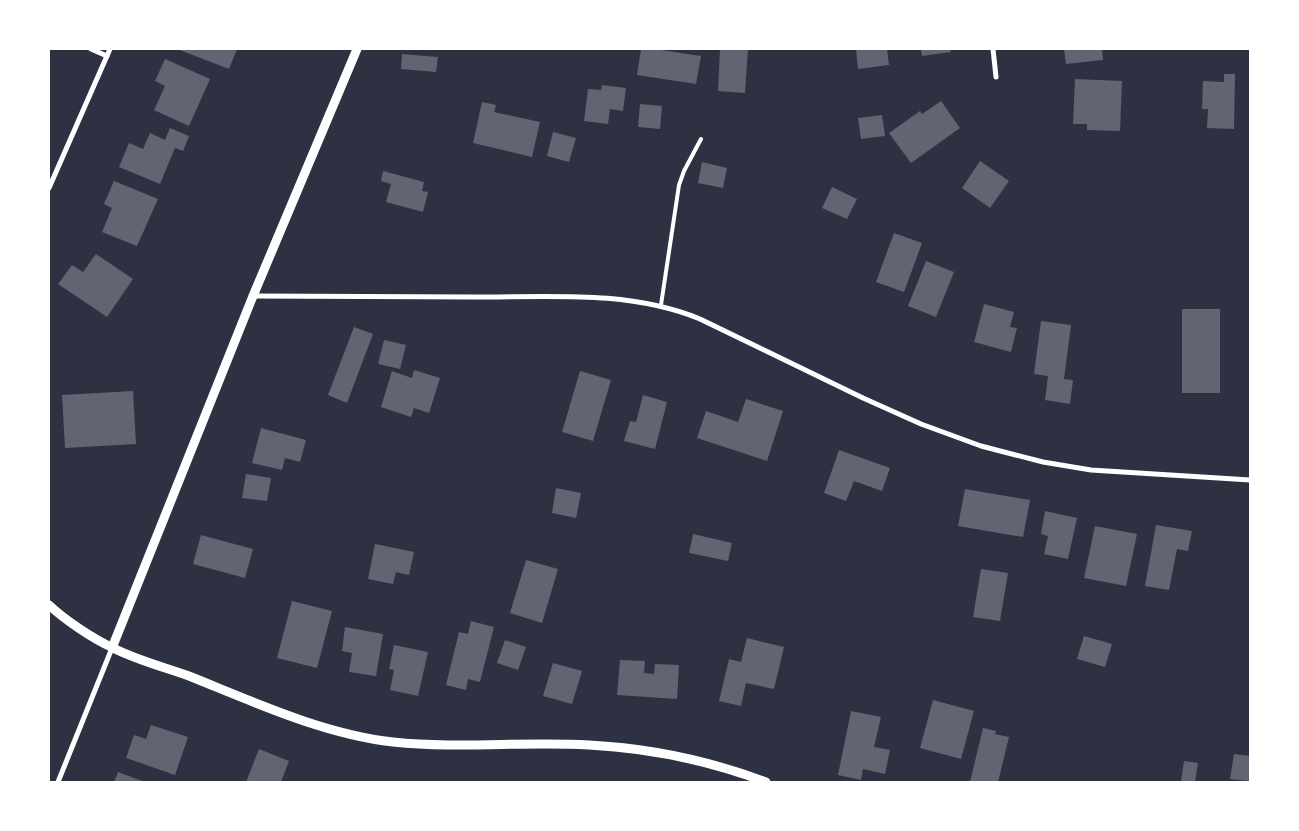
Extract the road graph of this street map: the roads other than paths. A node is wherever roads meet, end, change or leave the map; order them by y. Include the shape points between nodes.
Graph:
1 (91, 49) edge
2 (110, 49) edge
3 (357, 49) edge
4 (993, 49) edge
5 (107, 56) junction
6 (996, 77) dead end
7 (700, 139) dead end
8 (49, 188) edge
9 (253, 296) junction
10 (661, 305) junction
11 (1250, 480) edge
12 (49, 606) edge
13 (112, 648) junction
14 (58, 782) edge
15 (766, 782) edge

1 - 5 street
2 - 5 street
3 - 9 street
4 - 6 street
5 - 8 street
7 - 10 lane via 680,185
9 - 10 street via 598,298
9 - 13 street
10 - 11 street via 700,319 921,424 981,446 1043,462 1092,470
12 - 13 street
13 - 14 street
13 - 15 street via 293,717 360,736 437,745 621,747 682,758

